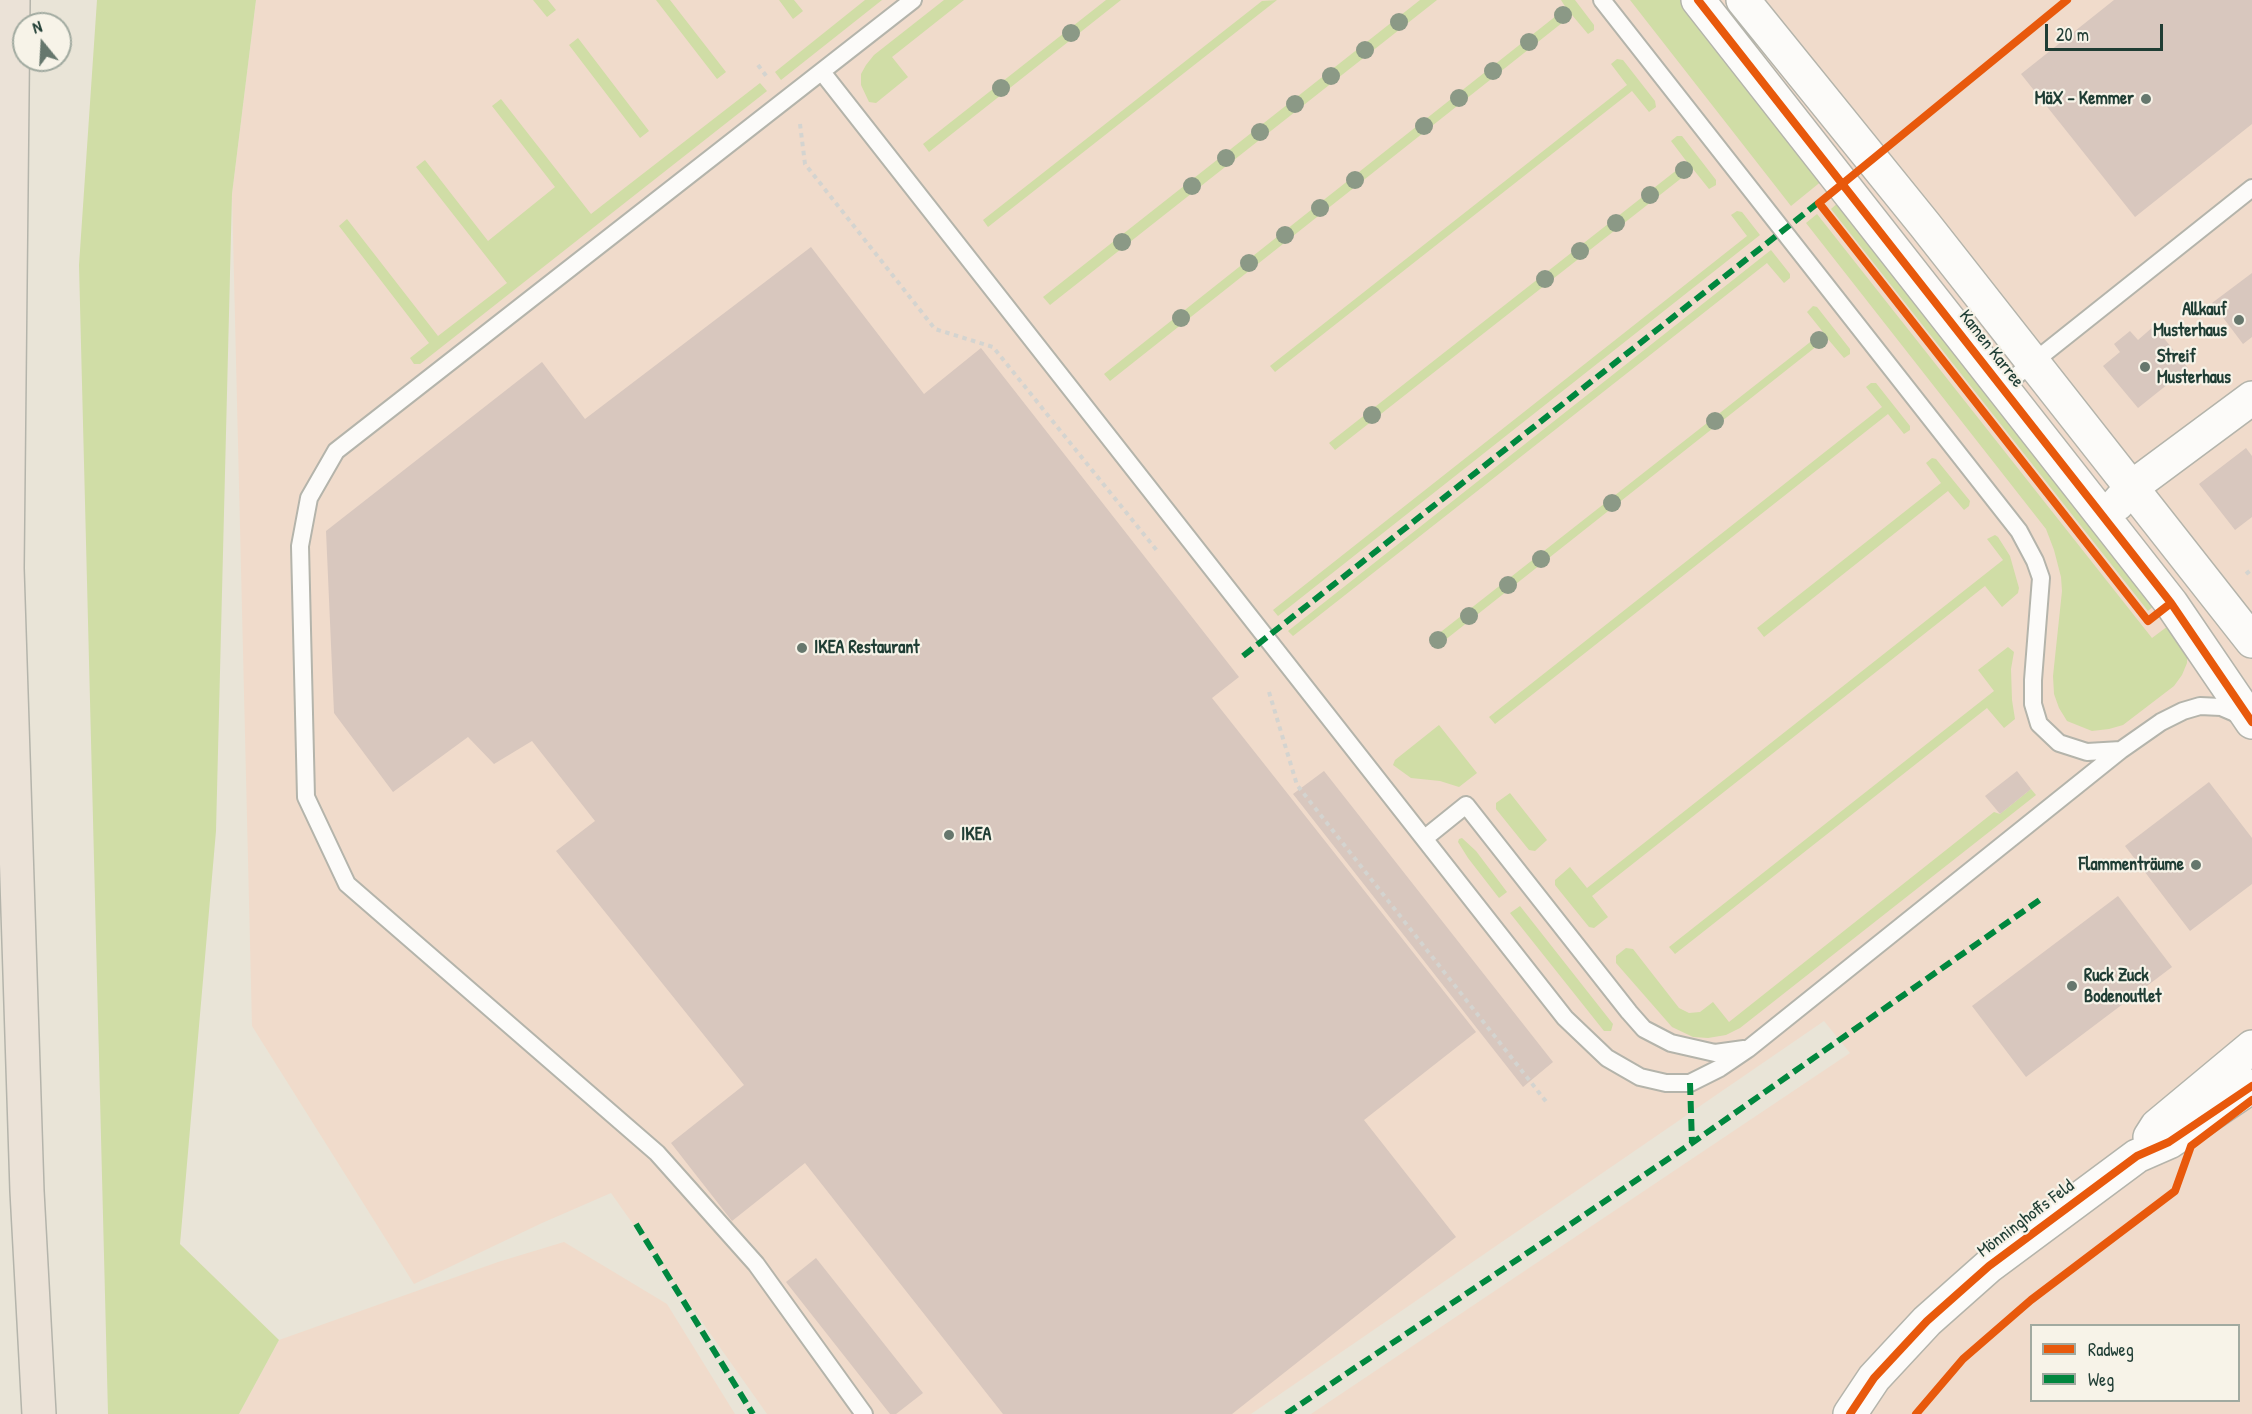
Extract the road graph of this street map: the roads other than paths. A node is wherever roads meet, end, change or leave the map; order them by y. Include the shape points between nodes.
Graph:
1 (13, 0) edge
2 (913, 0) edge
3 (1602, 0) edge
4 (1698, 0) edge
5 (1743, 0) edge
6 (822, 72) junction
7 (2252, 188) edge
8 (2033, 362) junction
9 (2002, 387) junction
10 (2252, 398) edge
11 (2132, 487) junction
12 (2104, 518) junction
13 (2252, 641) edge
14 (2250, 720) edge
15 (2121, 750) junction
16 (1425, 838) junction
17 (2252, 1047) edge
18 (1748, 1049) junction
19 (2252, 1086) edge
20 (2137, 1156) junction
21 (39, 1414) edge
22 (864, 1414) edge
23 (1851, 1414) edge

1 - 21 highway via 7,568 27,1191
2 - 6 lane
3 - 15 lane via 2019,531 2041,578 2033,680 2033,704 2039,724 2059,743 2086,752
4 - 9 street, Kamen Karree
5 - 8 street, Kamen Karree
6 - 16 lane
6 - 22 lane via 336,451 309,498 300,546 306,797 347,884 657,1153 756,1264
7 - 8 lane
8 - 9 lane
8 - 11 street, Kamen Karree
9 - 12 street, Kamen Karree
10 - 11 street
11 - 12 street
11 - 13 street, Kamen Karree
12 - 14 street, Kamen Karree via 2171,603
14 - 15 lane via 2221,707 2200,706 2161,722
15 - 18 lane
16 - 18 lane via 1565,1018 1607,1058 1640,1077 1690,1083
16 - 18 lane via 1466,805 1644,1029 1671,1043 1715,1053
17 - 20 street, Mönninghoffs Feld via 2157,1126
19 - 20 street, Mönninghoffs Feld via 2169,1142
20 - 23 street, Mönninghoffs Feld via 1989,1266 1927,1321 1874,1378

